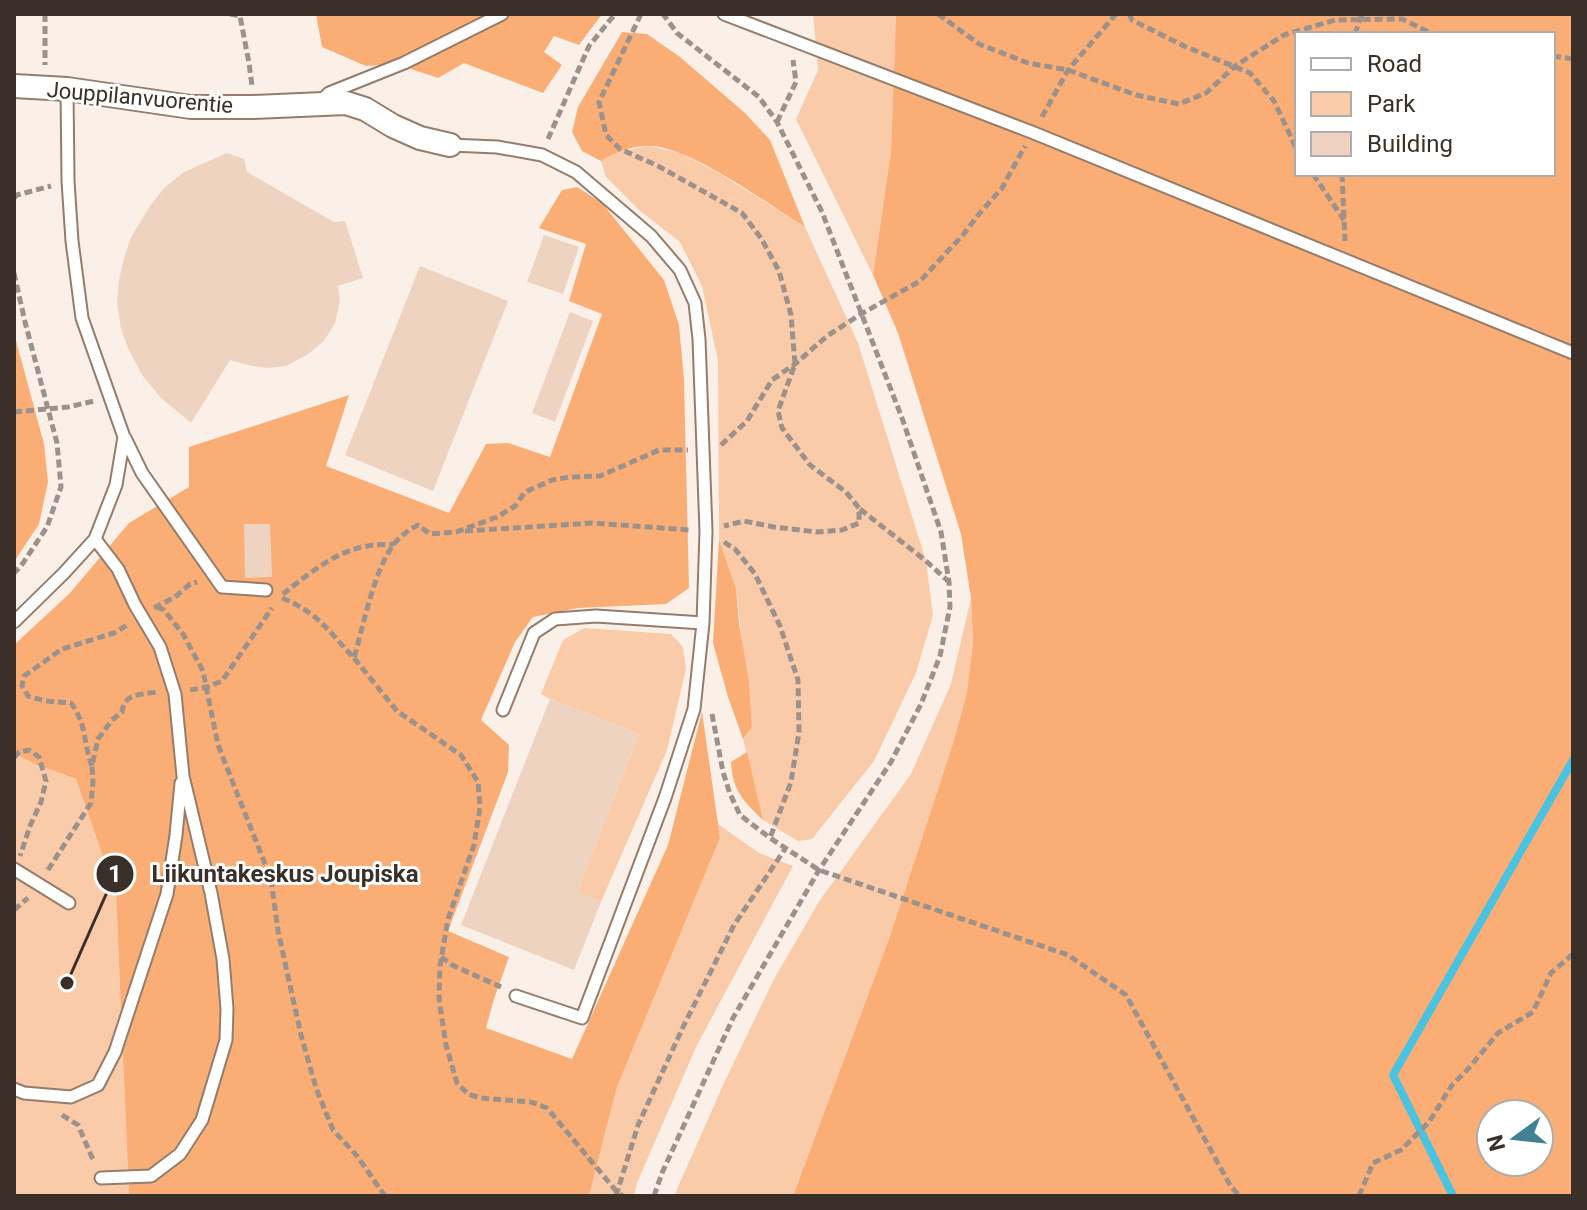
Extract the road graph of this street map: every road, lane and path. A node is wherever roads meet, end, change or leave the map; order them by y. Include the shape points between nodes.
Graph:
1 (45, 14) edge
2 (230, 14) edge
3 (502, 14) edge
4 (615, 14) edge
5 (641, 14) edge
6 (663, 14) edge
7 (724, 14) edge
8 (938, 14) edge
9 (1116, 14) edge
10 (1129, 14) edge
11 (1361, 16) edge
12 (1429, 32) edge
13 (790, 39) junction
14 (1235, 66) junction
15 (1068, 70) junction
16 (45, 72) dead end
17 (14, 86) edge
18 (67, 89) junction
19 (317, 105) junction
20 (253, 107) junction
21 (777, 122) junction
22 (1034, 133) junction
23 (450, 145) joint
24 (1295, 146) edge
25 (542, 155) junction
26 (1314, 176) edge
27 (1342, 176) edge
28 (68, 181) junction
29 (14, 198) edge
30 (1344, 220) junction
31 (1346, 260) junction
32 (14, 273) edge
33 (861, 314) junction
34 (1573, 353) edge
35 (795, 364) junction
36 (111, 398) junction
37 (48, 409) junction
38 (14, 412) edge
39 (124, 437) junction
40 (704, 449) junction
41 (859, 508) junction
42 (706, 531) junction
43 (456, 532) junction
44 (95, 539) junction
45 (394, 544) junction
46 (14, 573) edge
47 (215, 576) junction
48 (949, 582) junction
49 (266, 590) dead end
50 (131, 595) junction
51 (280, 597) junction
52 (156, 607) junction
53 (141, 616) junction
54 (14, 622) edge
55 (703, 623) junction
56 (354, 658) junction
57 (207, 687) junction
58 (174, 690) junction
59 (503, 710) dead end
60 (711, 712) dead end
61 (14, 758) edge
62 (92, 766) junction
63 (183, 771) junction
64 (770, 838) junction
65 (785, 849) junction
66 (15, 870) edge
67 (819, 870) junction
68 (39, 884) junction
69 (69, 903) dead end
70 (14, 910) edge
71 (1573, 954) edge
72 (441, 957) junction
73 (516, 996) joint
74 (14, 1089) edge
75 (29, 1093) junction
76 (101, 1178) joint
77 (619, 1195) edge
78 (385, 1196) edge
79 (654, 1196) edge
80 (1240, 1196) edge
81 (1359, 1196) edge

1 - 16 path
2 - 20 path via 240,16
3 - 19 lane via 329,93
4 - 25 path via 589,46
5 - 35 path via 599,102 606,135 620,149 742,213 779,271 791,315
6 - 21 path via 677,33 759,97
7 - 13 lane
8 - 15 path via 979,44 1028,63
9 - 15 path
10 - 14 path via 1184,46
11 - 12 path via 1402,19
11 - 14 path via 1284,35
13 - 21 path via 796,82
13 - 22 lane
14 - 15 path via 1206,93 1179,104
14 - 24 path via 1250,73 1274,101
15 - 22 path
17 - 18 street, Jouppilanvuorentie
18 - 20 street, Jouppilanvuorentie via 191,107
18 - 28 lane
19 - 20 street, Jouppilanvuorentie
19 - 23 street, Jouppilanvuorentie via 346,103 420,138
21 - 33 path via 822,212
22 - 31 lane
22 - 33 path via 1002,188 952,248 920,281
23 - 25 lane
25 - 40 lane via 596,188 651,236 680,270 695,303
26 - 30 path
27 - 30 path
28 - 29 path
28 - 36 lane via 82,318
30 - 31 path
31 - 34 lane
32 - 37 path
33 - 35 path
33 - 48 path via 941,532
35 - 40 path via 772,380 747,421 718,447
35 - 41 path via 778,411 782,428 810,465
36 - 37 path
36 - 39 lane
37 - 38 path
37 - 46 path via 61,487 47,527
39 - 44 lane via 116,485
39 - 47 lane via 142,473
40 - 42 lane
40 - 43 path via 659,450 600,476 552,480 525,492 497,517
41 - 42 path via 859,523 842,530 817,532 744,521
41 - 48 path
42 - 43 path via 592,523
42 - 55 lane
42 - 64 path via 735,549 755,574 798,680 799,732 791,782
43 - 45 path via 430,534 418,525
44 - 50 lane
44 - 54 lane
45 - 51 path via 366,546 338,557
45 - 56 path via 376,582
47 - 49 lane via 222,587
47 - 52 path via 190,584
48 - 67 path via 950,607 940,656 921,704 891,762
50 - 52 path
50 - 53 lane
51 - 56 path via 321,621
51 - 57 path via 222,681
52 - 53 path
52 - 57 path via 183,634
53 - 58 lane via 160,647
53 - 62 path via 114,633 62,649 24,676 28,696 71,703 81,716
55 - 59 lane via 596,616 555,619 534,633
55 - 73 lane via 694,709 582,1018
56 - 72 path via 397,711 461,755 478,782 474,845 448,919
57 - 58 path
57 - 78 path via 218,745 271,879 278,931 316,1088 333,1130
58 - 62 path via 129,697 98,739
58 - 63 lane
60 - 64 path via 730,794 740,815
61 - 66 path via 29,750 39,757 46,781
62 - 68 path via 91,803
63 - 75 lane via 167,894 115,1052 98,1085 71,1097
63 - 76 lane via 223,959 226,1040 202,1120 180,1154 151,1176
64 - 65 path
65 - 67 path
65 - 77 path via 734,925 684,1025 638,1125
66 - 68 lane
67 - 79 path via 733,1018
67 - 80 path via 1068,955 1126,995
68 - 69 lane
68 - 70 path
71 - 81 path via 1551,973 1533,1012 1498,1033 1452,1085 1429,1122 1401,1150 1373,1163
72 - 73 path
72 - 77 path via 439,999 457,1083 480,1098 547,1108
74 - 75 lane
75 - 76 path via 78,1125

